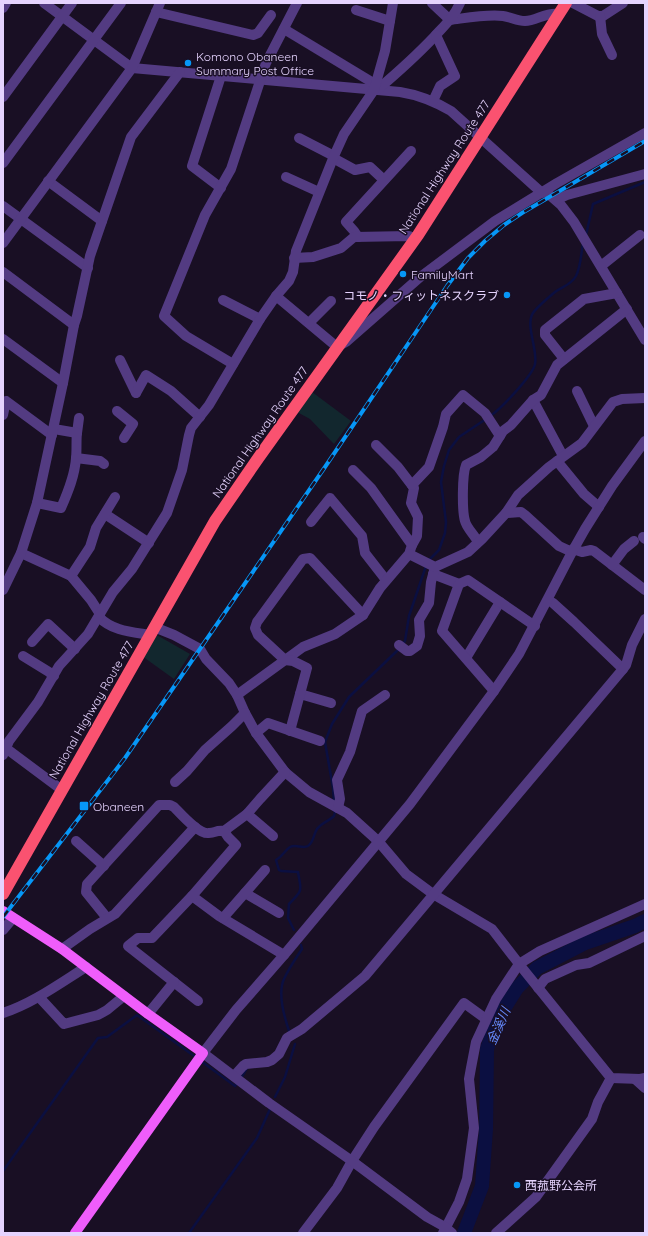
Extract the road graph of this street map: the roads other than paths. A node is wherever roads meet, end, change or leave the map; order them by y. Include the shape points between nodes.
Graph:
1 (6, 3) edge
2 (44, 3) edge
3 (72, 3) edge
4 (121, 3) edge
5 (297, 3) edge
6 (393, 3) edge
7 (432, 3) edge
8 (460, 3) edge
9 (566, 3) edge
10 (573, 3) edge
11 (623, 3) edge
12 (3, 8) edge
13 (158, 8) edge
14 (356, 10) dead end
15 (558, 14) junction
16 (271, 15) dead end
17 (62, 16) junction
18 (600, 16) junction
19 (450, 20) junction
20 (390, 21) junction
21 (284, 29) junction
22 (436, 35) junction
23 (94, 40) junction
24 (612, 55) dead end
25 (132, 68) junction
26 (180, 72) junction
27 (221, 76) junction
28 (260, 79) junction
29 (376, 88) junction
30 (3, 97) edge
31 (433, 101) junction
32 (645, 133) edge
33 (480, 136) junction
34 (299, 138) dead end
35 (411, 151) dead end
36 (333, 157) junction
37 (3, 163) edge
38 (645, 174) edge
39 (286, 177) dead end
40 (384, 180) junction
41 (48, 181) junction
42 (221, 188) junction
43 (320, 192) junction
44 (544, 192) junction
45 (556, 200) junction
46 (3, 206) edge
47 (21, 219) junction
48 (102, 221) junction
49 (640, 234) dead end
50 (358, 237) junction
51 (415, 239) junction
52 (3, 243) edge
53 (294, 258) junction
54 (601, 266) junction
55 (88, 268) junction
56 (3, 272) edge
57 (617, 293) junction
58 (276, 296) junction
59 (223, 300) dead end
60 (330, 300) dead end
61 (627, 310) junction
62 (260, 319) junction
63 (309, 323) junction
64 (74, 325) junction
65 (644, 338) edge
66 (3, 339) edge
67 (338, 347) junction
68 (564, 359) junction
69 (120, 360) dead end
70 (233, 364) junction
71 (63, 384) junction
72 (577, 391) dead end
73 (645, 398) edge
74 (533, 400) junction
75 (4, 401) edge
76 (117, 411) dead end
77 (3, 415) edge
78 (200, 417) junction
79 (79, 418) dead end
80 (594, 426) junction
81 (53, 432) junction
82 (77, 433) junction
83 (500, 436) junction
84 (124, 438) dead end
85 (645, 440) edge
86 (376, 445) dead end
87 (76, 458) junction
88 (560, 459) junction
89 (104, 464) dead end
90 (353, 470) dead end
91 (412, 485) junction
92 (115, 497) dead end
93 (37, 503) junction
94 (599, 507) junction
95 (506, 513) junction
96 (105, 514) junction
97 (311, 522) dead end
98 (641, 539) edge
99 (478, 542) junction
100 (149, 543) junction
101 (411, 550) junction
102 (573, 551) junction
103 (21, 553) junction
104 (612, 565) junction
105 (431, 567) junction
106 (71, 576) junction
107 (386, 580) junction
108 (459, 584) junction
109 (3, 590) edge
110 (645, 590) edge
111 (548, 600) junction
112 (500, 602) junction
113 (363, 615) junction
114 (99, 616) junction
115 (645, 619) edge
116 (535, 626) junction
117 (152, 631) junction
118 (32, 642) dead end
119 (402, 647) dead end
120 (74, 649) junction
121 (22, 656) dead end
122 (466, 658) junction
123 (285, 660) junction
124 (623, 668) junction
125 (54, 676) junction
126 (494, 690) junction
127 (300, 694) junction
128 (237, 695) junction
129 (385, 695) dead end
130 (331, 703) dead end
131 (245, 713) junction
132 (290, 731) junction
133 (256, 733) junction
134 (320, 741) dead end
135 (4, 750) edge
136 (285, 772) junction
137 (175, 782) dead end
138 (62, 790) junction
139 (334, 805) junction
140 (247, 814) junction
141 (195, 827) junction
142 (224, 830) junction
143 (273, 836) dead end
144 (76, 841) dead end
145 (378, 842) junction
146 (104, 866) junction
147 (265, 870) dead end
148 (245, 893) junction
149 (3, 894) edge
150 (433, 894) junction
151 (192, 896) junction
152 (645, 904) edge
153 (3, 911) edge
154 (279, 914) dead end
155 (13, 918) junction
156 (108, 918) junction
157 (223, 918) junction
158 (3, 930) edge
159 (645, 936) edge
160 (62, 949) junction
161 (284, 955) junction
162 (86, 967) junction
163 (521, 967) junction
164 (174, 982) junction
165 (537, 987) junction
166 (124, 996) junction
167 (39, 997) junction
168 (198, 1001) dead end
169 (3, 1013) edge
170 (148, 1014) junction
171 (486, 1019) junction
172 (200, 1057) junction
173 (611, 1078) junction
174 (645, 1078) edge
175 (237, 1079) junction
176 (634, 1079) junction
177 (645, 1088) edge
178 (352, 1161) junction
179 (448, 1231) edge
180 (75, 1233) edge
181 (303, 1233) edge
182 (496, 1233) edge

1 - 12 street
2 - 17 street
3 - 17 street
4 - 23 street
5 - 21 street
6 - 20 street
7 - 19 street
8 - 19 street
9 - 15 highway, National Highway Route 477
10 - 18 street
11 - 18 street
13 - 16 street via 253,35 258,34
13 - 25 street
14 - 20 street
15 - 19 street via 524,21 504,16
15 - 33 highway, National Highway Route 477
17 - 23 street
17 - 30 street
18 - 24 street via 602,34
19 - 22 street
20 - 29 street
21 - 28 street
21 - 29 street
22 - 29 street via 412,60
22 - 31 street via 455,76 440,86
23 - 25 street
23 - 37 street
25 - 26 street
25 - 41 street
26 - 27 street
26 - 48 street via 131,137
27 - 28 street
27 - 42 street via 192,166
28 - 29 street
28 - 42 street via 231,169
29 - 31 street via 414,94
29 - 36 street via 344,134
31 - 33 street via 451,111
32 - 44 street
33 - 44 street
33 - 51 highway, National Highway Route 477
34 - 36 street
35 - 40 street
36 - 40 street via 355,170 370,168
36 - 43 street
38 - 45 street via 567,194
39 - 43 street
40 - 50 street via 346,222
41 - 47 street
41 - 48 street
42 - 70 street via 205,215 164,316 186,336
43 - 53 street
44 - 45 street
44 - 67 street via 456,250
45 - 54 street via 568,213
46 - 47 street
47 - 52 street
47 - 55 street
48 - 55 street
49 - 54 street
50 - 51 street via 409,236
50 - 53 street via 354,237 341,248
51 - 67 highway, National Highway Route 477
53 - 58 street via 292,276
54 - 57 street
55 - 64 street
56 - 64 street
57 - 61 street
57 - 68 street via 584,298 545,330 545,335
58 - 62 street
58 - 63 street
59 - 62 street
60 - 63 street
61 - 65 street
61 - 68 street
62 - 70 street
63 - 67 street
64 - 71 street
66 - 71 street
67 - 117 highway, National Highway Route 477 via 214,521
68 - 74 street via 557,365 541,396
69 - 78 street via 136,393 146,375 171,391
70 - 78 street
71 - 81 street
72 - 80 street
73 - 80 street via 614,402
74 - 83 street
74 - 88 street
75 - 77 street
75 - 81 street
76 - 84 street via 133,424
78 - 100 street via 190,432 182,470 170,507
79 - 82 street
80 - 88 street via 582,442
81 - 82 street
81 - 93 street
82 - 87 street
83 - 91 street via 485,413 464,394 446,414 429,467
83 - 99 street via 494,447 466,465 464,470 465,522
85 - 94 street
86 - 91 street
87 - 89 street via 100,461
87 - 93 street via 71,484 61,508
88 - 94 street via 584,494
88 - 95 street via 518,495
90 - 101 street via 371,488
91 - 101 street via 414,488 411,503 418,517 417,536
92 - 96 street
93 - 103 street
94 - 102 street
95 - 99 street
95 - 102 street via 521,512 559,546
96 - 100 street
96 - 106 street via 96,528 93,543
97 - 107 street via 330,498 362,536 365,553
98 - 104 street via 624,549
99 - 105 street via 468,552
100 - 114 street via 113,592
101 - 105 street
101 - 107 street
102 - 104 street via 591,550
102 - 111 street
103 - 106 street
103 - 109 street
104 - 110 street
105 - 108 street
105 - 119 street via 429,603 419,620 420,636 417,646 410,651
106 - 114 street via 91,600
107 - 113 street
108 - 112 street via 468,580
108 - 122 street via 442,631
111 - 116 street
111 - 124 street
112 - 116 street
112 - 122 street
113 - 123 street via 335,634 302,647
113 - 123 street via 310,558 303,559 262,614 255,628 258,635
114 - 117 street via 110,626 129,632
114 - 120 street via 88,634
115 - 124 street
116 - 126 street
117 - 128 street via 174,635 200,649
117 - 138 highway, National Highway Route 477
118 - 120 street via 48,624
120 - 125 street
121 - 125 street
122 - 126 street
123 - 127 street via 307,668
123 - 128 street
124 - 150 street
125 - 135 street
126 - 145 street via 410,804
127 - 130 street
127 - 132 street
128 - 131 street
129 - 139 street via 362,711 350,752 337,780 340,799
131 - 133 street
131 - 137 street via 204,750
132 - 133 street via 268,723
132 - 134 street
133 - 136 street
135 - 138 street
136 - 139 street via 309,792
136 - 140 street
138 - 149 highway, National Highway Route 477
139 - 145 street via 347,813
140 - 142 street
140 - 143 street
141 - 142 street via 202,833 210,834 216,830
141 - 146 street via 174,807 159,805
141 - 156 street via 115,914
142 - 151 street via 236,845
144 - 146 street
145 - 150 street via 406,874
145 - 161 street
146 - 156 street via 87,884 86,892
147 - 148 street
148 - 154 street
148 - 157 street
150 - 163 street via 492,929
150 - 175 street via 365,976 291,1036 272,1060 246,1064
151 - 157 street
151 - 164 street via 152,938 138,938 128,946
152 - 163 street via 540,950
153 - 155 main road
155 - 158 street
155 - 160 main road
156 - 160 street
157 - 161 street
159 - 165 street via 589,963 576,965 545,979
160 - 162 main road
161 - 172 street via 236,1010
162 - 166 main road
162 - 167 street
163 - 165 street
163 - 171 street via 496,999
164 - 168 street
164 - 170 street
165 - 173 street
166 - 167 street via 98,1015 64,1024
166 - 170 main road
167 - 169 street
170 - 172 main road
171 - 178 street via 464,1003
171 - 179 street via 476,1042 469,1079 474,1128 467,1179
172 - 175 street
172 - 180 main road
173 - 176 street
173 - 182 street via 592,1119 536,1197
174 - 176 street
175 - 178 street
176 - 177 street
178 - 179 street
178 - 181 street via 337,1188

